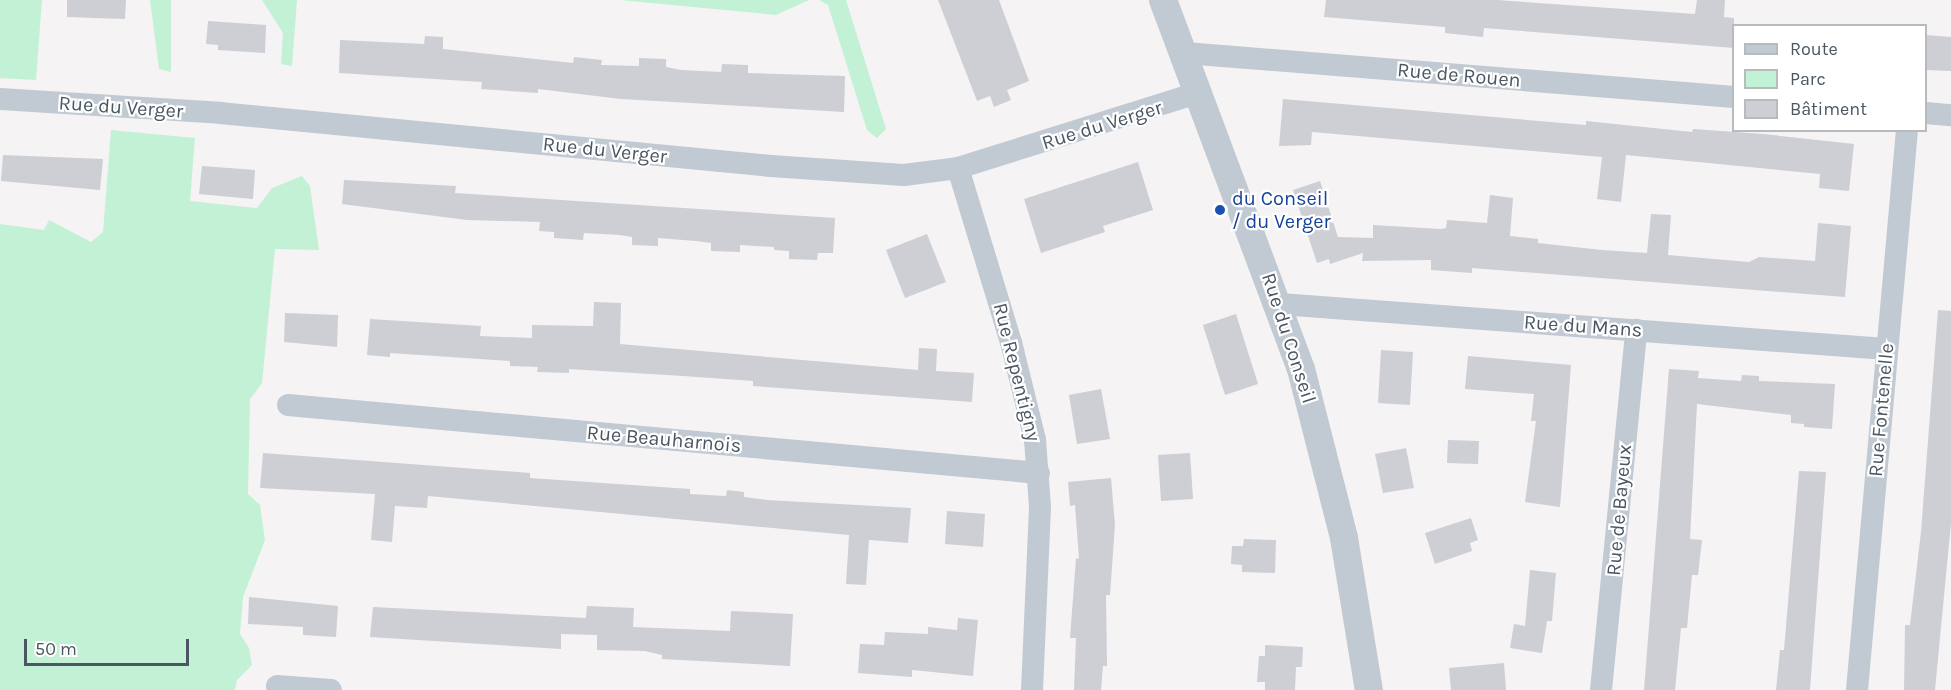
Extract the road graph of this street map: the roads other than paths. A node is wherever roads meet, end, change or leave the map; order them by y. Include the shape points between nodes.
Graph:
1 (1163, 0) edge
2 (1185, 53) junction
3 (1200, 92) junction
4 (1732, 97) edge
5 (0, 99) edge
6 (1927, 113) edge
7 (1951, 115) edge
8 (1907, 132) edge
9 (958, 168) junction
10 (1280, 304) junction
11 (1636, 330) junction
12 (1886, 349) junction
13 (288, 405) dead end
14 (1039, 473) junction
15 (277, 686) dead end
16 (332, 690) edge
17 (1032, 690) edge
18 (1369, 690) edge
19 (1601, 690) edge
20 (1857, 690) edge

1 - 2 street, Rue du Conseil
2 - 3 street, Rue du Conseil
2 - 4 street, Rue de Rouen
3 - 9 street, Rue du Verger via 1164,107
3 - 10 street, Rue du Conseil
5 - 9 street, Rue du Verger via 220,113 868,175
6 - 7 street
8 - 12 street, Rue Fontenelle
9 - 14 street, Rue Repentigny via 1028,402
10 - 11 street, Rue du Mans
10 - 18 street, Rue du Conseil via 1316,420 1342,527
11 - 12 street, Rue du Mans
11 - 19 street, Rue de Bayeux
12 - 20 street, Rue Fontenelle
13 - 14 street, Rue Beauharnois
14 - 17 street, Rue Repentigny
15 - 16 street

